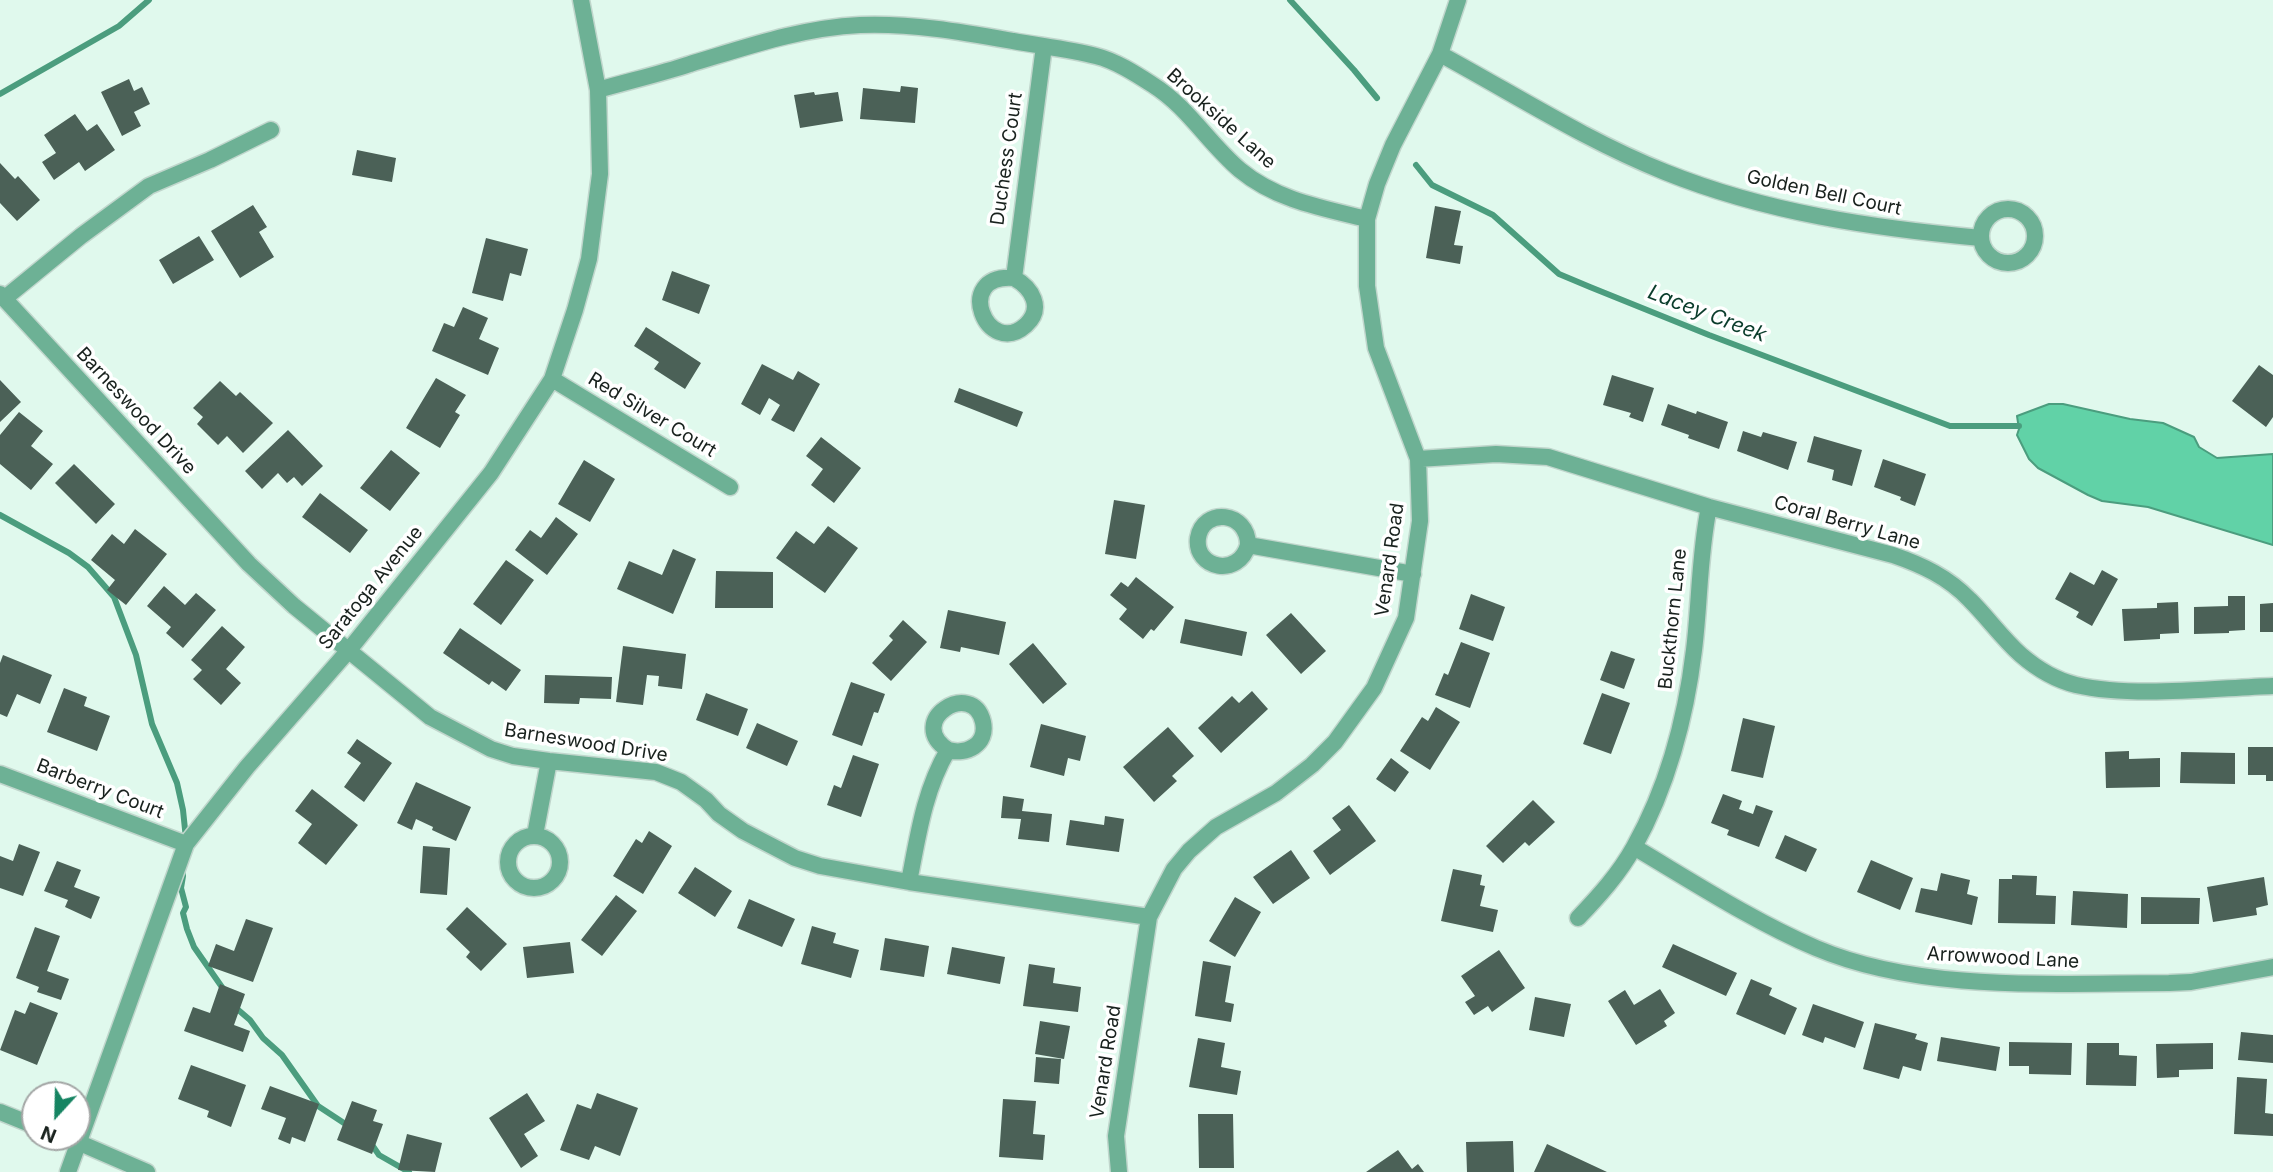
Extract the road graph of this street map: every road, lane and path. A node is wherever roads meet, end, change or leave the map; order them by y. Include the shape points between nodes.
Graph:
1 (581, 0) edge
2 (1458, 0) edge
3 (1044, 46) junction
4 (1440, 54) junction
5 (598, 90) junction
6 (271, 130) dead end
7 (1367, 219) junction
8 (1981, 238) dead end
9 (1014, 278) dead end
10 (2, 296) edge
11 (552, 379) junction
12 (1418, 459) junction
13 (730, 487) dead end
14 (1709, 507) junction
15 (1248, 545) dead end
16 (1413, 574) junction
17 (349, 650) junction
18 (2273, 687) edge
19 (948, 750) dead end
20 (549, 761) junction
21 (0, 774) edge
22 (535, 835) dead end
23 (186, 844) junction
24 (1634, 847) junction
25 (909, 882) junction
26 (1149, 916) junction
27 (1578, 918) dead end
28 (2273, 967) edge
29 (91, 1090) edge
30 (0, 1112) edge
31 (21, 1120) edge
32 (91, 1147) edge
33 (71, 1151) edge
34 (68, 1172) edge
35 (147, 1172) edge
36 (1119, 1172) edge

1 - 5 street, Saratoga Avenue
2 - 4 street, Venard Road
3 - 5 street, Brookside Lane via 943,29 834,27 782,36
3 - 7 street, Brookside Lane via 1098,56 1128,69 1156,87 1238,168 1269,190
3 - 9 street, Duchess Court
4 - 7 street, Venard Road via 1393,145
4 - 8 street, Golden Bell Court via 1625,155 1730,195 1871,227
5 - 11 street, Saratoga Avenue via 600,174 593,237
6 - 10 street via 149,186
7 - 12 street, Venard Road via 1367,286 1376,348
10 - 17 street, Barneswood Drive via 249,564
11 - 13 street, Red Silver Court
11 - 17 street, Saratoga Avenue via 491,473
12 - 14 street, Coral Berry Lane via 1496,454 1548,457
12 - 16 street, Venard Road via 1420,521
14 - 18 street, Coral Berry Lane via 1922,565 1963,593 2023,657 2046,673 2075,684 2106,690
14 - 24 street, Buckthorn Lane via 1682,719
15 - 16 street
16 - 26 street, Venard Road via 1406,618 1393,650 1353,720 1312,765 1276,793 1216,827 1189,851
17 - 20 street, Barneswood Drive via 430,717 462,735 513,756
17 - 23 street, Saratoga Avenue
19 - 25 street via 927,796
20 - 22 street
20 - 25 street, Barneswood Drive via 656,772 681,782 743,831 795,858
21 - 23 street, Barberry Court
23 - 29 street, Saratoga Avenue
24 - 27 street, Buckthorn Lane
24 - 28 street, Arrowwood Lane via 1817,948 1911,974 2005,983 2169,983
25 - 26 street, Barneswood Drive
26 - 36 street, Venard Road via 1116,1136
30 - 31 street
32 - 35 street
33 - 34 street, Saratoga Avenue

